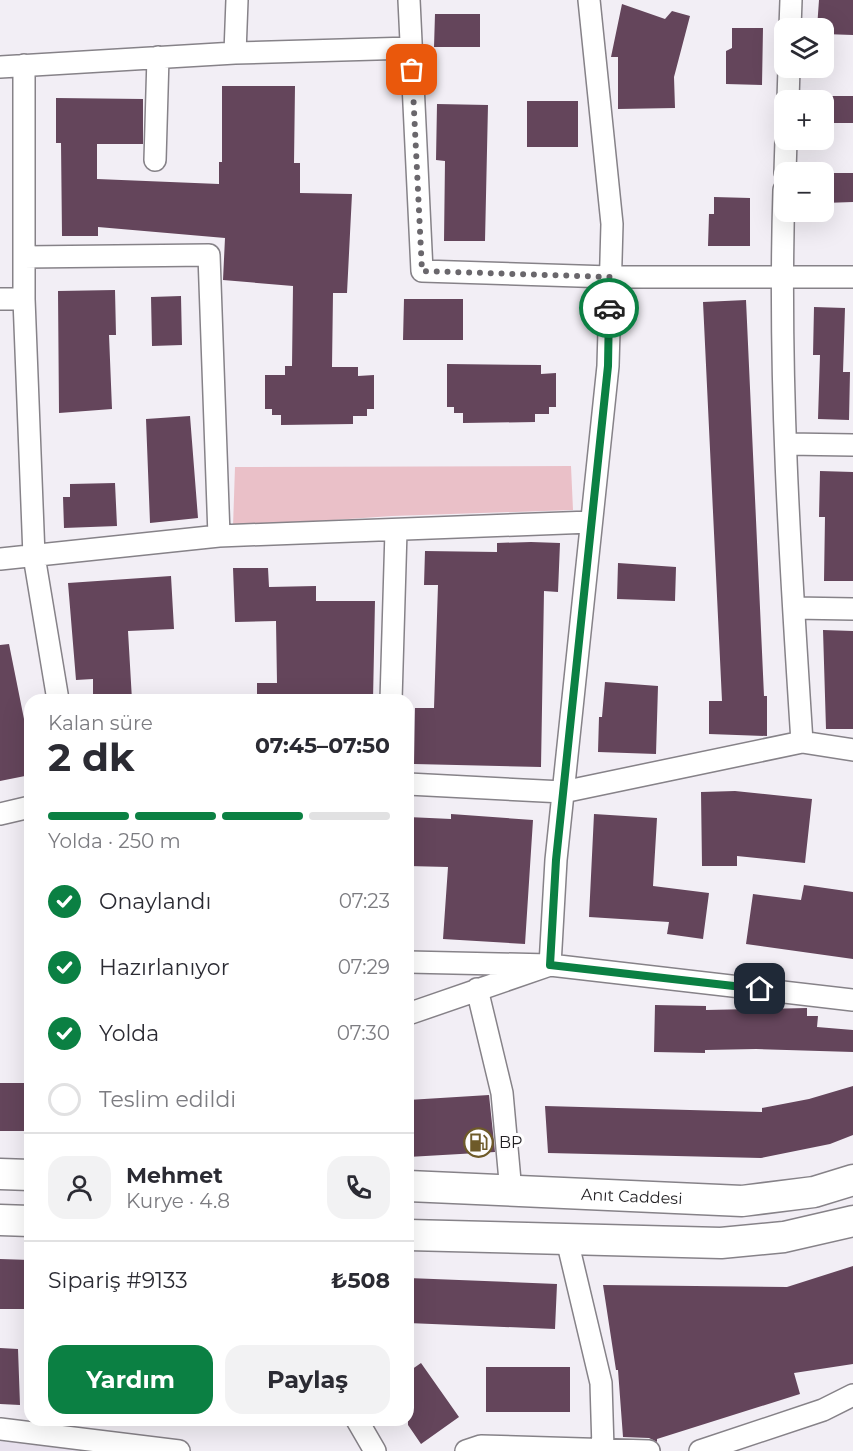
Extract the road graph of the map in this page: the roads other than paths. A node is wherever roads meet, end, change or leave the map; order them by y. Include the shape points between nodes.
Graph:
1 (237, 0) edge
2 (409, 0) edge
3 (589, 0) edge
4 (791, 0) edge
5 (790, 18) edge
6 (411, 48) junction
7 (234, 53) junction
8 (158, 57) junction
9 (24, 65) junction
10 (0, 66) edge
11 (155, 160) dead end
12 (783, 222) edge
13 (24, 257) junction
14 (610, 277) junction
15 (781, 277) junction
16 (853, 277) edge
17 (0, 299) edge
18 (24, 299) junction
19 (787, 444) junction
20 (853, 445) edge
21 (591, 522) junction
22 (396, 531) junction
23 (219, 536) junction
24 (34, 556) junction
25 (0, 559) edge
26 (794, 608) junction
27 (853, 609) edge
28 (57, 694) edge
29 (391, 694) edge
30 (802, 742) junction
31 (853, 750) edge
32 (414, 784) edge
33 (563, 792) junction
34 (24, 808) edge
35 (0, 814) edge
36 (414, 962) edge
37 (550, 965) junction
38 (477, 989) junction
39 (853, 1000) edge
40 (414, 1012) edge
41 (0, 1174) edge
42 (24, 1175) edge
43 (853, 1180) edge
44 (414, 1186) edge
45 (511, 1192) junction
46 (0, 1220) edge
47 (24, 1221) edge
48 (853, 1221) edge
49 (414, 1235) edge
50 (567, 1240) junction
51 (853, 1395) edge
52 (360, 1426) edge
53 (0, 1429) edge
54 (603, 1449) junction
55 (179, 1451) edge
56 (375, 1451) edge
57 (466, 1451) edge
58 (649, 1451) edge
59 (700, 1451) edge

1 - 7 street
2 - 6 street
3 - 14 street via 612,224
4 - 5 street
6 - 7 street
6 - 14 street via 422,271
7 - 8 street
8 - 9 street
8 - 11 street
9 - 10 street
9 - 13 street
12 - 15 street
13 - 18 street
13 - 23 street via 208,255
14 - 15 street
14 - 21 street via 608,366
15 - 16 street
15 - 19 street
17 - 18 street
18 - 24 street
19 - 20 street
19 - 26 street
21 - 22 street
21 - 33 street
22 - 23 street
22 - 29 street
23 - 24 street
24 - 25 street
24 - 28 street
26 - 27 street
26 - 30 street
30 - 31 street
30 - 33 street
32 - 33 street
33 - 37 street
34 - 35 street
36 - 37 street
37 - 38 street
37 - 39 street
38 - 40 street
38 - 45 street via 502,1093
41 - 42 main road
43 - 45 main road, Anıt Caddesi via 814,1192 742,1201
44 - 45 main road, Anıt Caddesi
46 - 47 main road
48 - 50 main road via 784,1237 721,1243
49 - 50 main road
50 - 54 street via 601,1383
51 - 59 street via 823,1410
52 - 56 street
53 - 55 street
54 - 57 street via 481,1446
54 - 58 street

